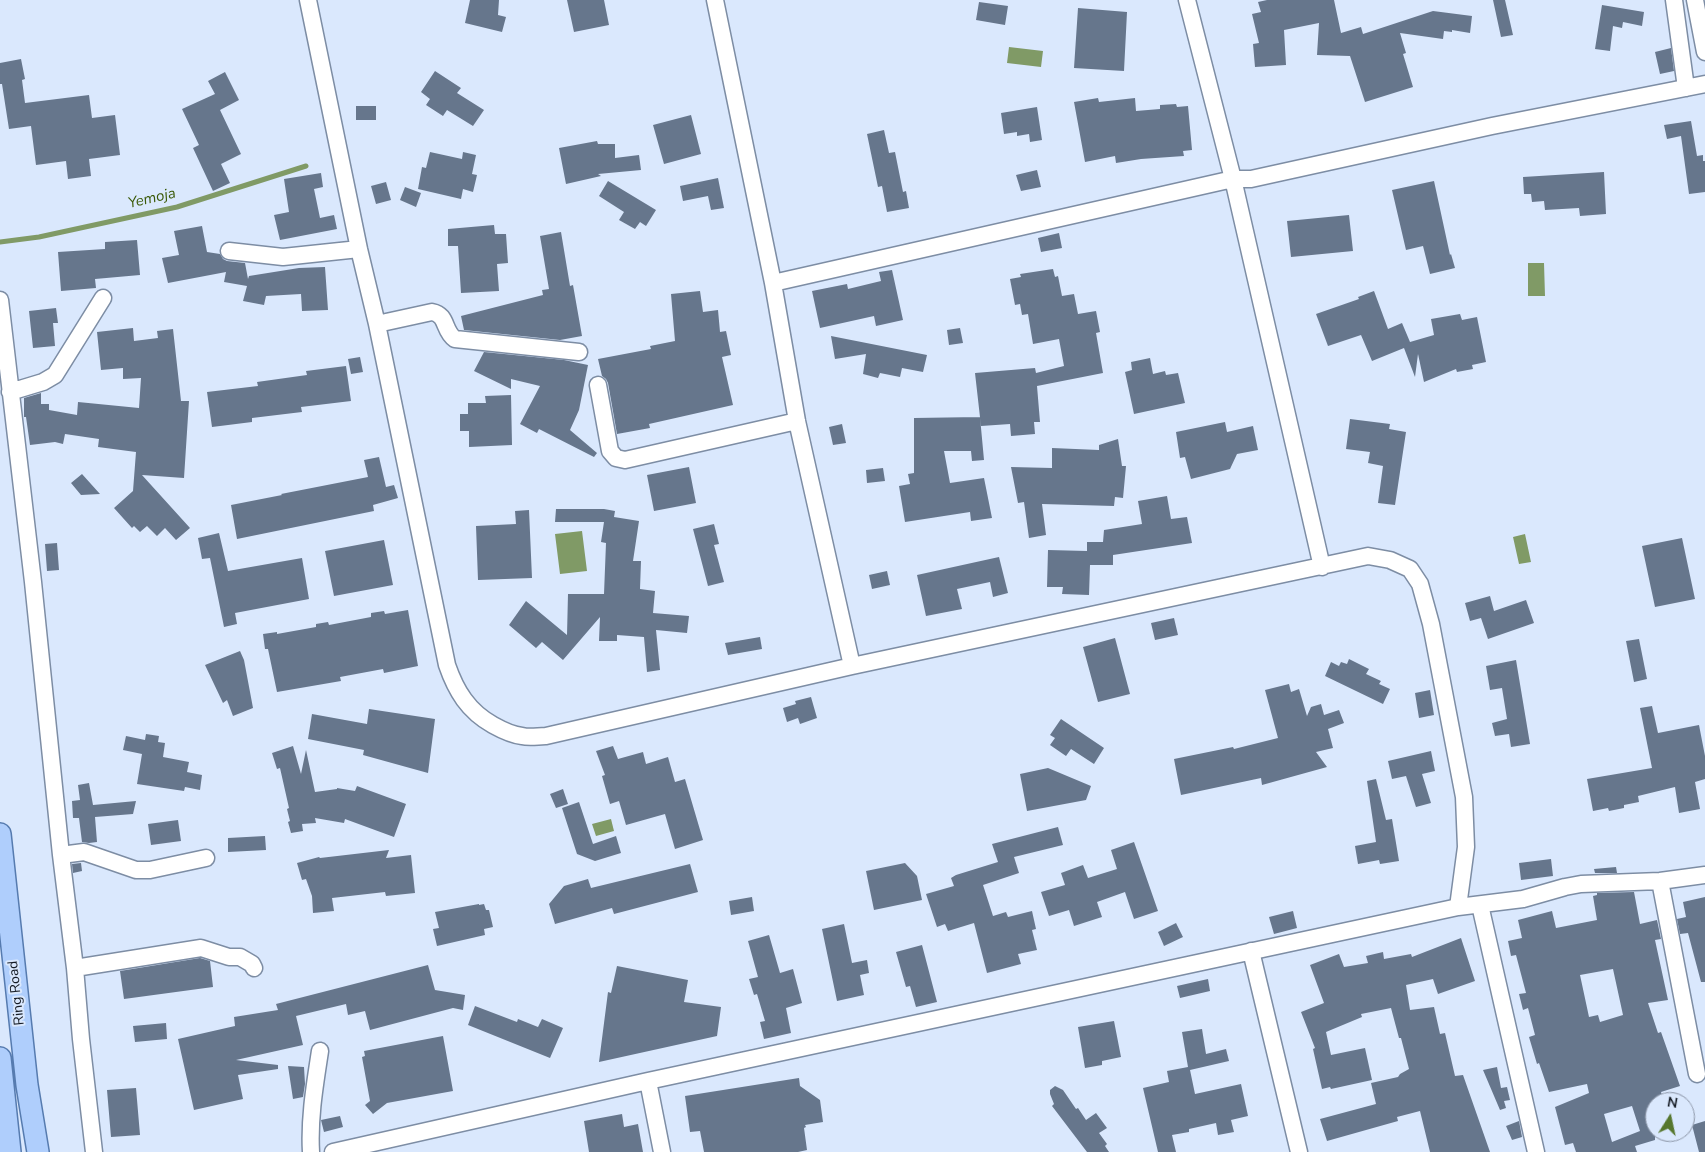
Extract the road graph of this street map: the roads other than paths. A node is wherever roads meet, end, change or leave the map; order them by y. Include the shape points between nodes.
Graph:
1 (308, 0) edge
2 (716, 0) edge
3 (1187, 0) edge
4 (1674, 0) edge
5 (1695, 0) edge
6 (1705, 52) edge
7 (1705, 84) edge
8 (1686, 88) junction
9 (1232, 179) junction
10 (360, 249) junction
11 (229, 251) dead end
12 (773, 283) junction
13 (103, 298) dead end
14 (0, 300) edge
15 (377, 324) junction
16 (579, 352) dead end
17 (598, 385) dead end
18 (10, 392) junction
19 (797, 421) junction
20 (1322, 567) junction
21 (852, 666) junction
22 (0, 834) edge
23 (61, 855) junction
24 (206, 858) dead end
25 (1705, 875) edge
26 (1660, 881) junction
27 (1480, 905) junction
28 (1458, 907) junction
29 (1251, 951) junction
30 (75, 968) junction
31 (254, 968) dead end
32 (320, 1051) dead end
33 (0, 1058) edge
34 (1697, 1074) dead end
35 (648, 1081) junction
36 (10, 1152) edge
37 (38, 1152) edge
38 (94, 1152) edge
39 (311, 1152) edge
40 (333, 1152) edge
41 (662, 1152) edge
42 (1298, 1152) edge
43 (1536, 1152) edge

1 - 10 street
2 - 12 street
3 - 9 street
4 - 8 street
5 - 6 street
7 - 8 street
8 - 9 street via 1492,126 1251,180
9 - 12 street
9 - 20 street
10 - 11 street via 283,256
10 - 15 street
12 - 19 street
13 - 18 street via 55,375
14 - 18 street
15 - 16 street via 432,312 443,317 449,335 455,339
15 - 21 street via 447,664 462,699 475,713 505,731 523,736 546,736
17 - 19 street via 610,451 616,458 625,460
18 - 23 street
19 - 21 street
20 - 21 street
20 - 28 street via 1368,556 1390,560 1410,569 1420,584 1431,624 1464,797 1466,848
22 - 37 main road, Ring Road via 27,1085
23 - 24 street via 84,852 136,870
23 - 30 street
25 - 26 street
26 - 27 street via 1581,884 1523,899
26 - 34 street
27 - 28 street
27 - 43 street
28 - 29 street
29 - 35 street
29 - 42 street
30 - 31 street via 201,948 240,957
30 - 38 street
32 - 39 street via 310,1135
33 - 36 main road
35 - 40 street
35 - 41 street

